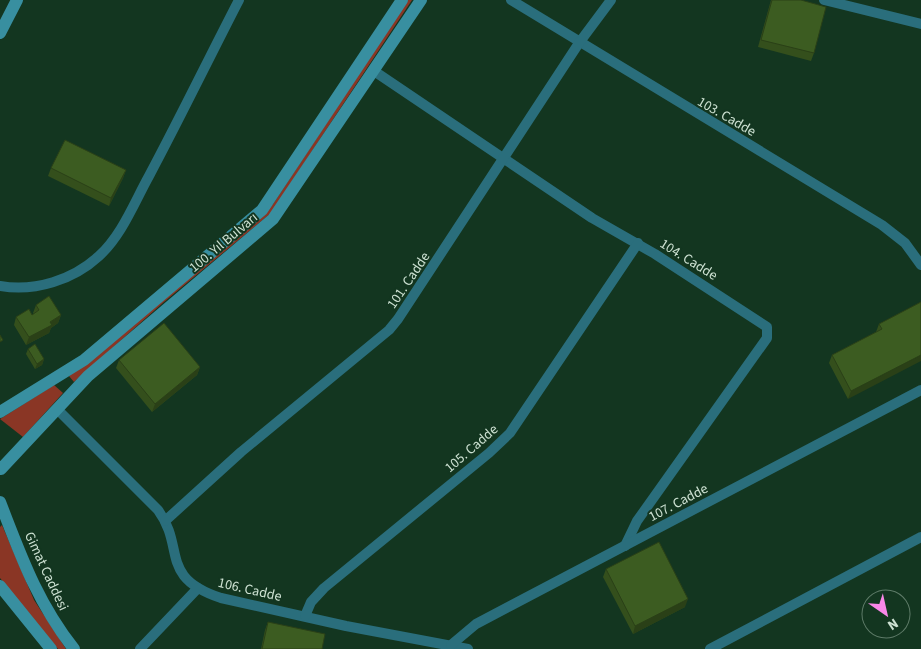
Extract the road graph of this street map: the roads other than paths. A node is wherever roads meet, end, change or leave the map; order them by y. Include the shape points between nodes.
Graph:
1 (16, 0) edge
2 (239, 0) edge
3 (402, 0) edge
4 (421, 0) edge
5 (511, 0) edge
6 (611, 0) edge
7 (824, 0) edge
8 (921, 24) edge
9 (0, 33) edge
10 (580, 43) junction
11 (374, 71) junction
12 (505, 159) junction
13 (638, 243) junction
14 (921, 265) edge
15 (0, 286) edge
16 (921, 390) edge
17 (56, 409) junction
18 (0, 412) edge
19 (0, 462) edge
20 (1, 469) edge
21 (0, 473) edge
22 (0, 502) edge
23 (165, 521) junction
24 (921, 537) edge
25 (625, 546) junction
26 (0, 586) edge
27 (198, 588) junction
28 (305, 616) junction
29 (451, 644) junction
30 (51, 649) edge
31 (74, 649) edge
32 (140, 649) edge
33 (468, 649) edge
34 (710, 649) edge

1 - 9 main road
2 - 15 street via 111,244 86,267 70,276 39,286
3 - 18 main road, 100. Yıl Bulvarı via 262,210 84,360
4 - 11 main road, 100. Yıl Bulvarı
5 - 10 street, 103. Cadde
6 - 10 street, 101. Cadde
7 - 8 street
10 - 12 street, 101. Cadde
10 - 14 street, 103. Cadde via 882,225 905,243
11 - 12 street, 104. Cadde
11 - 17 main road, 100. Yıl Bulvarı via 273,218 104,362
12 - 13 street, 104. Cadde via 592,218
12 - 23 street, 101. Cadde via 388,330 241,452
13 - 25 street, 104. Cadde via 762,322 768,332 767,338 637,521
13 - 28 street, 105. Cadde via 510,433 324,588 311,602
16 - 25 street, 107. Cadde
17 - 20 main road, 100. Yıl Bulvarı
17 - 23 street, 106. Cadde via 145,495
19 - 20 main road
20 - 21 main road
22 - 31 main road, Gimat Caddesi via 39,598
23 - 27 street, 106. Cadde via 176,565
24 - 34 street
25 - 29 street, 107. Cadde via 476,624
26 - 30 main road
27 - 28 street, 106. Cadde via 221,598
27 - 32 street
28 - 29 street, 106. Cadde
29 - 33 street, 106. Cadde

